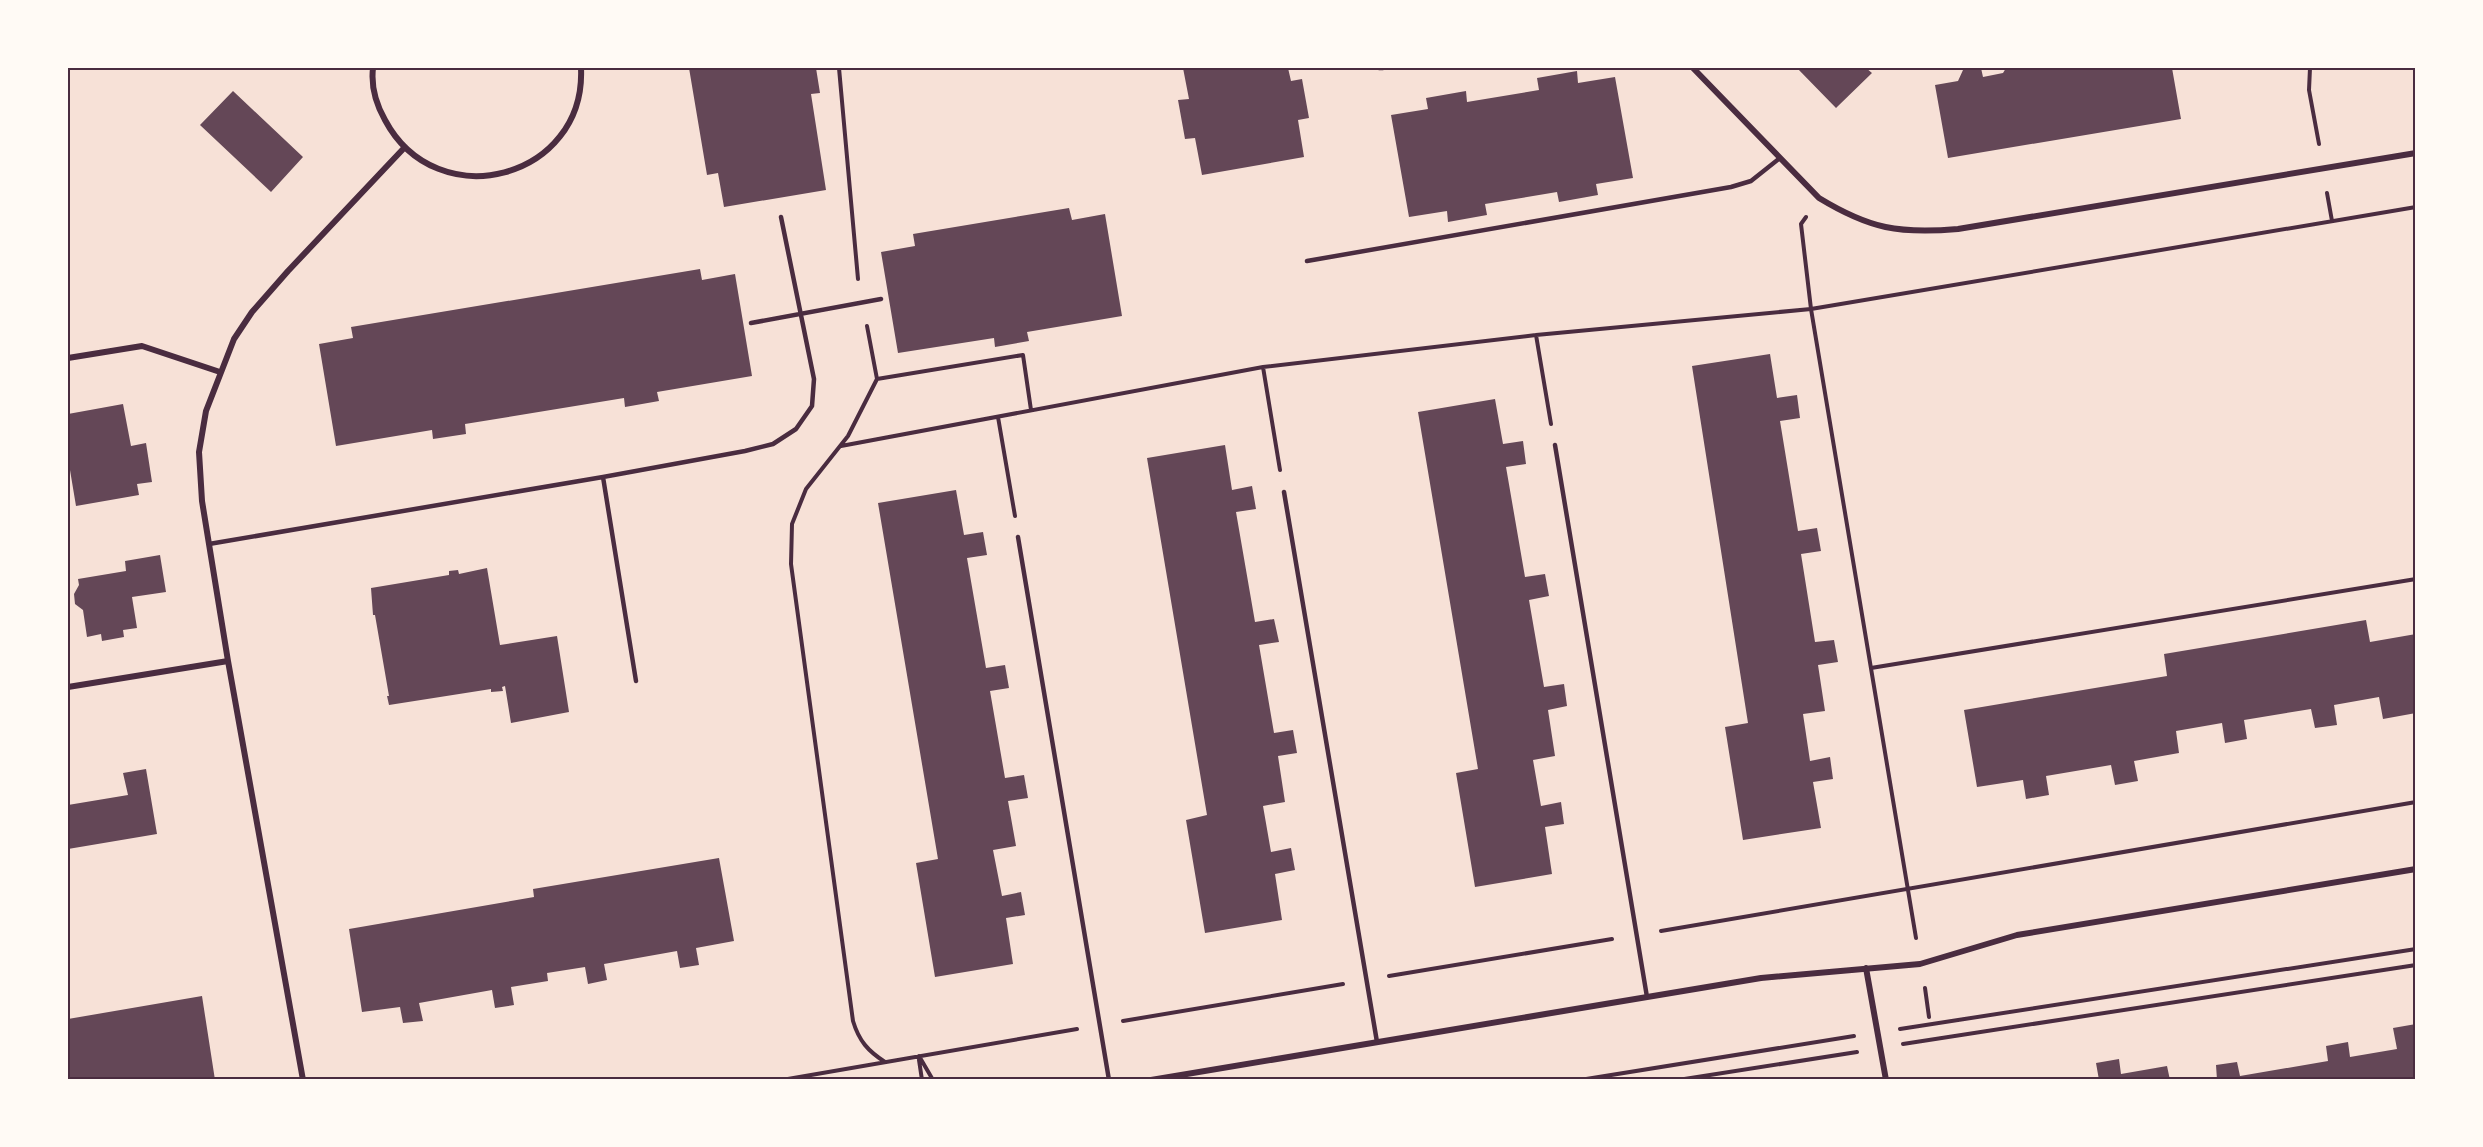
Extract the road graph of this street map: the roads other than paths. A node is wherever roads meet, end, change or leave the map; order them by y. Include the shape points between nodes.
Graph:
1 (373, 68) edge
2 (581, 68) edge
3 (1693, 68) edge
4 (405, 147) junction
5 (2415, 153) edge
6 (1780, 158) junction
7 (781, 218) dead end
8 (1306, 261) dead end
9 (882, 299) dead end
10 (801, 314) junction
11 (751, 322) dead end
12 (68, 358) edge
13 (220, 372) junction
14 (1555, 445) road end
15 (603, 477) junction
16 (1284, 492) road end
17 (1018, 537) road end
18 (209, 544) junction
19 (228, 661) junction
20 (636, 681) dead end
21 (68, 687) edge
22 (2415, 869) edge
23 (1866, 968) junction
24 (1647, 997) junction
25 (1377, 1042) junction
26 (303, 1080) edge
27 (1109, 1080) edge
28 (1151, 1080) edge
29 (1886, 1080) edge

1 - 4 street via 381,114
2 - 4 street via 578,101 570,121 543,154 525,166 494,175 461,176 421,160
3 - 6 street
4 - 13 street via 252,312 234,339
5 - 6 street via 1930,232 1897,231 1843,213 1811,191
6 - 8 lane via 1751,181 1731,187
7 - 10 lane
9 - 10 lane
10 - 11 lane
10 - 15 lane via 814,379 812,406 796,429 773,444 745,451
12 - 13 street via 142,346
13 - 18 street via 206,411 199,452
14 - 24 lane
15 - 18 lane
15 - 20 lane
16 - 25 lane
17 - 27 lane
18 - 19 street
19 - 21 street
19 - 26 street
22 - 23 street via 2076,924 2017,935 1931,962
23 - 24 street via 1761,978
23 - 29 street
24 - 25 street
25 - 28 street

